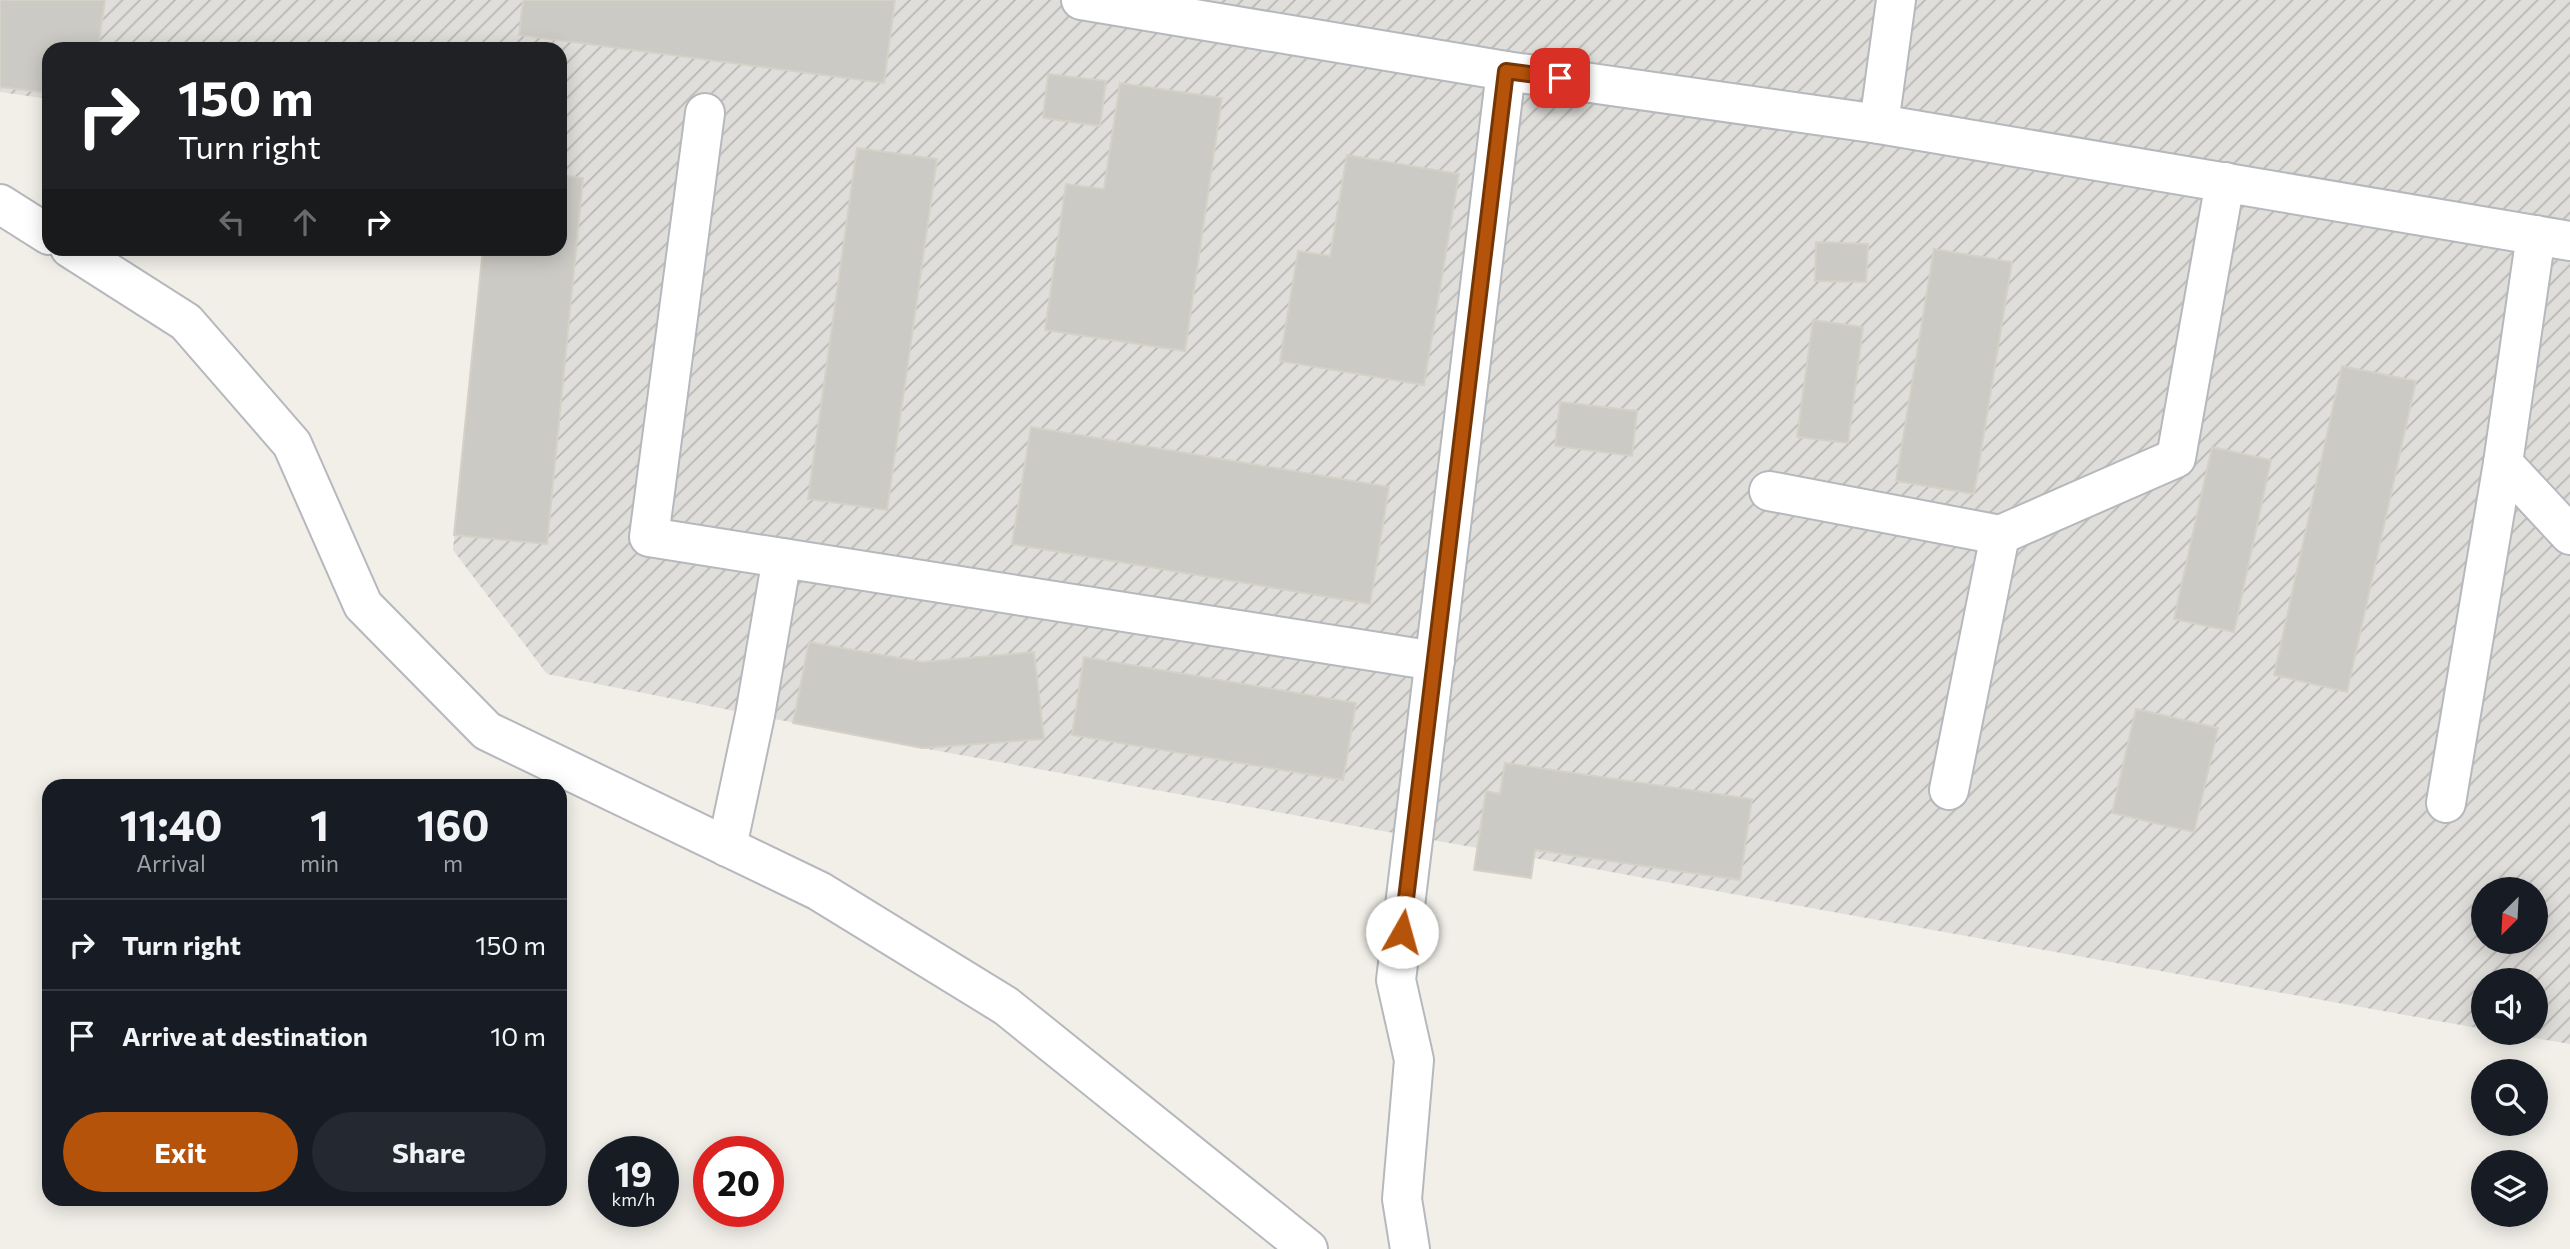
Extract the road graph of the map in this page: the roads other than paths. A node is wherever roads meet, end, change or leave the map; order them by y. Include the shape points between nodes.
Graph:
1 (1084, 0) edge
2 (1896, 0) edge
3 (1506, 71) junction
4 (705, 113) dead end
5 (1879, 124) junction
6 (2225, 183) junction
7 (0, 204) edge
8 (42, 231) edge
9 (2553, 238) edge
10 (83, 256) edge
11 (2502, 463) junction
12 (1769, 491) dead end
13 (2000, 535) junction
14 (2570, 536) edge
15 (782, 558) junction
16 (1435, 661) junction
17 (1949, 790) dead end
18 (2446, 803) dead end
19 (727, 847) junction
20 (1308, 1249) edge
21 (1410, 1249) edge

1 - 3 street
2 - 5 street
3 - 5 street
3 - 16 street
4 - 15 street via 649,537
5 - 6 street
6 - 9 street
6 - 13 street via 2176,458
7 - 8 street
9 - 11 street
10 - 19 street via 186,322 292,444 363,605 486,731
11 - 14 street
11 - 18 street
12 - 13 street
13 - 17 street
15 - 16 street
15 - 19 street
16 - 21 street via 1396,980 1414,1060 1402,1199
19 - 20 street via 819,891 1006,1006

